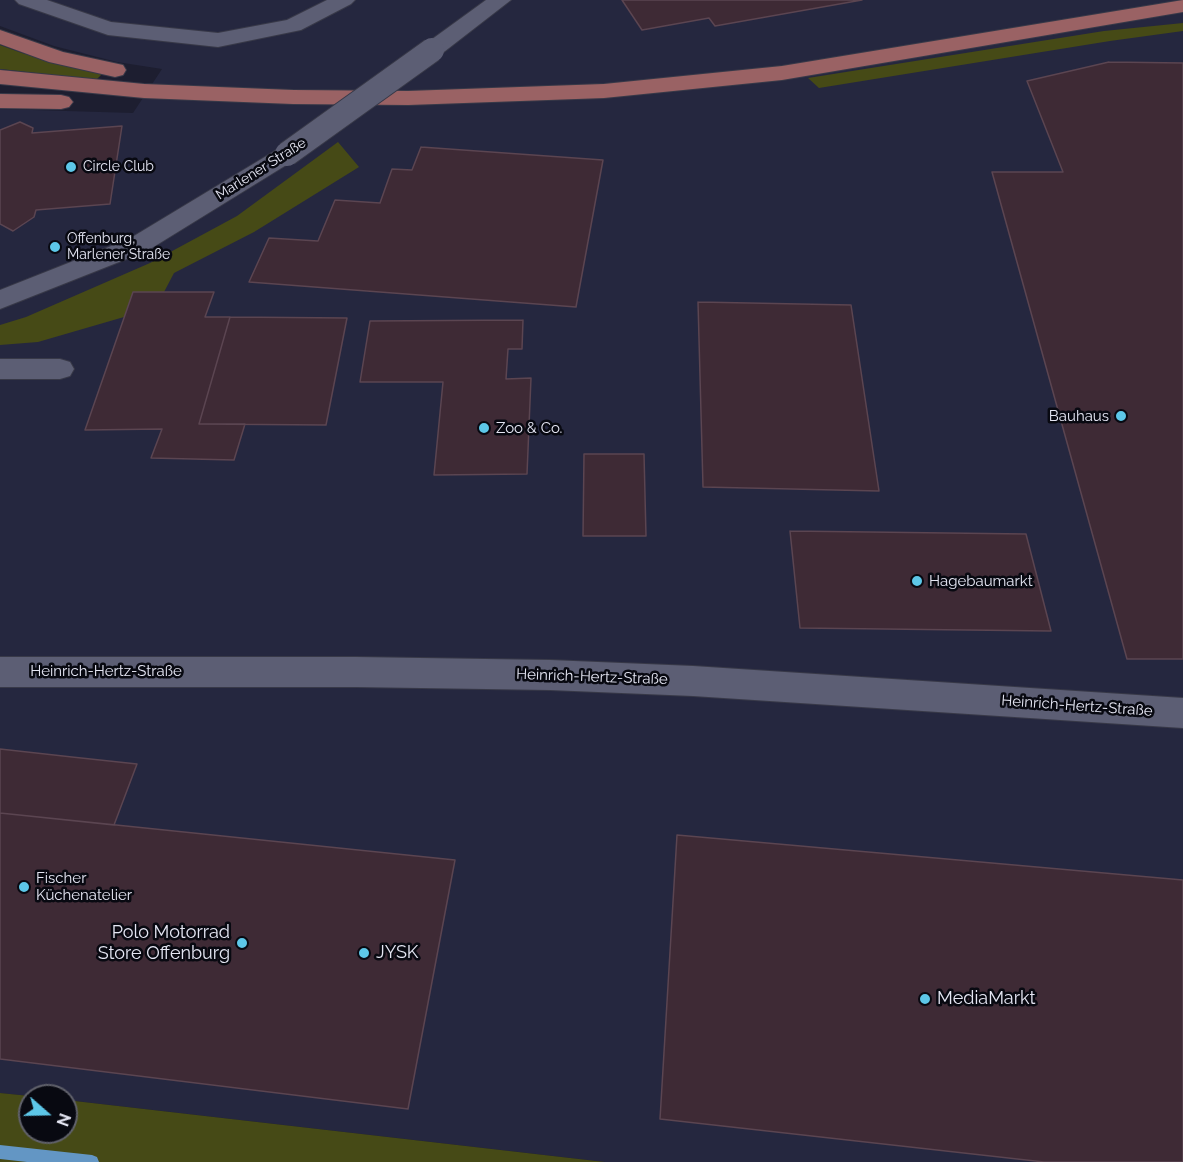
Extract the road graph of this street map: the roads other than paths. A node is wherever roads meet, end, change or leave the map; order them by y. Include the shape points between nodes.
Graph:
1 (26, 0) edge
2 (344, 0) edge
3 (500, 0) edge
4 (1183, 6) edge
5 (0, 37) edge
6 (0, 77) edge
7 (144, 91) junction
8 (228, 95) junction
9 (0, 101) edge
10 (0, 300) edge
11 (0, 369) edge
12 (60, 369) dead end
13 (0, 672) edge
14 (1183, 713) edge

1 - 2 street via 108,27 218,40 293,25
3 - 10 street, Marlener Straße, bridge via 287,154 138,244
4 - 8 main road via 860,61 697,83 510,96
5 - 8 main road via 57,57
6 - 7 main road
7 - 8 main road
7 - 9 main road via 60,102
11 - 12 street
13 - 14 street, Heinrich-Hertz-Straße via 550,675

